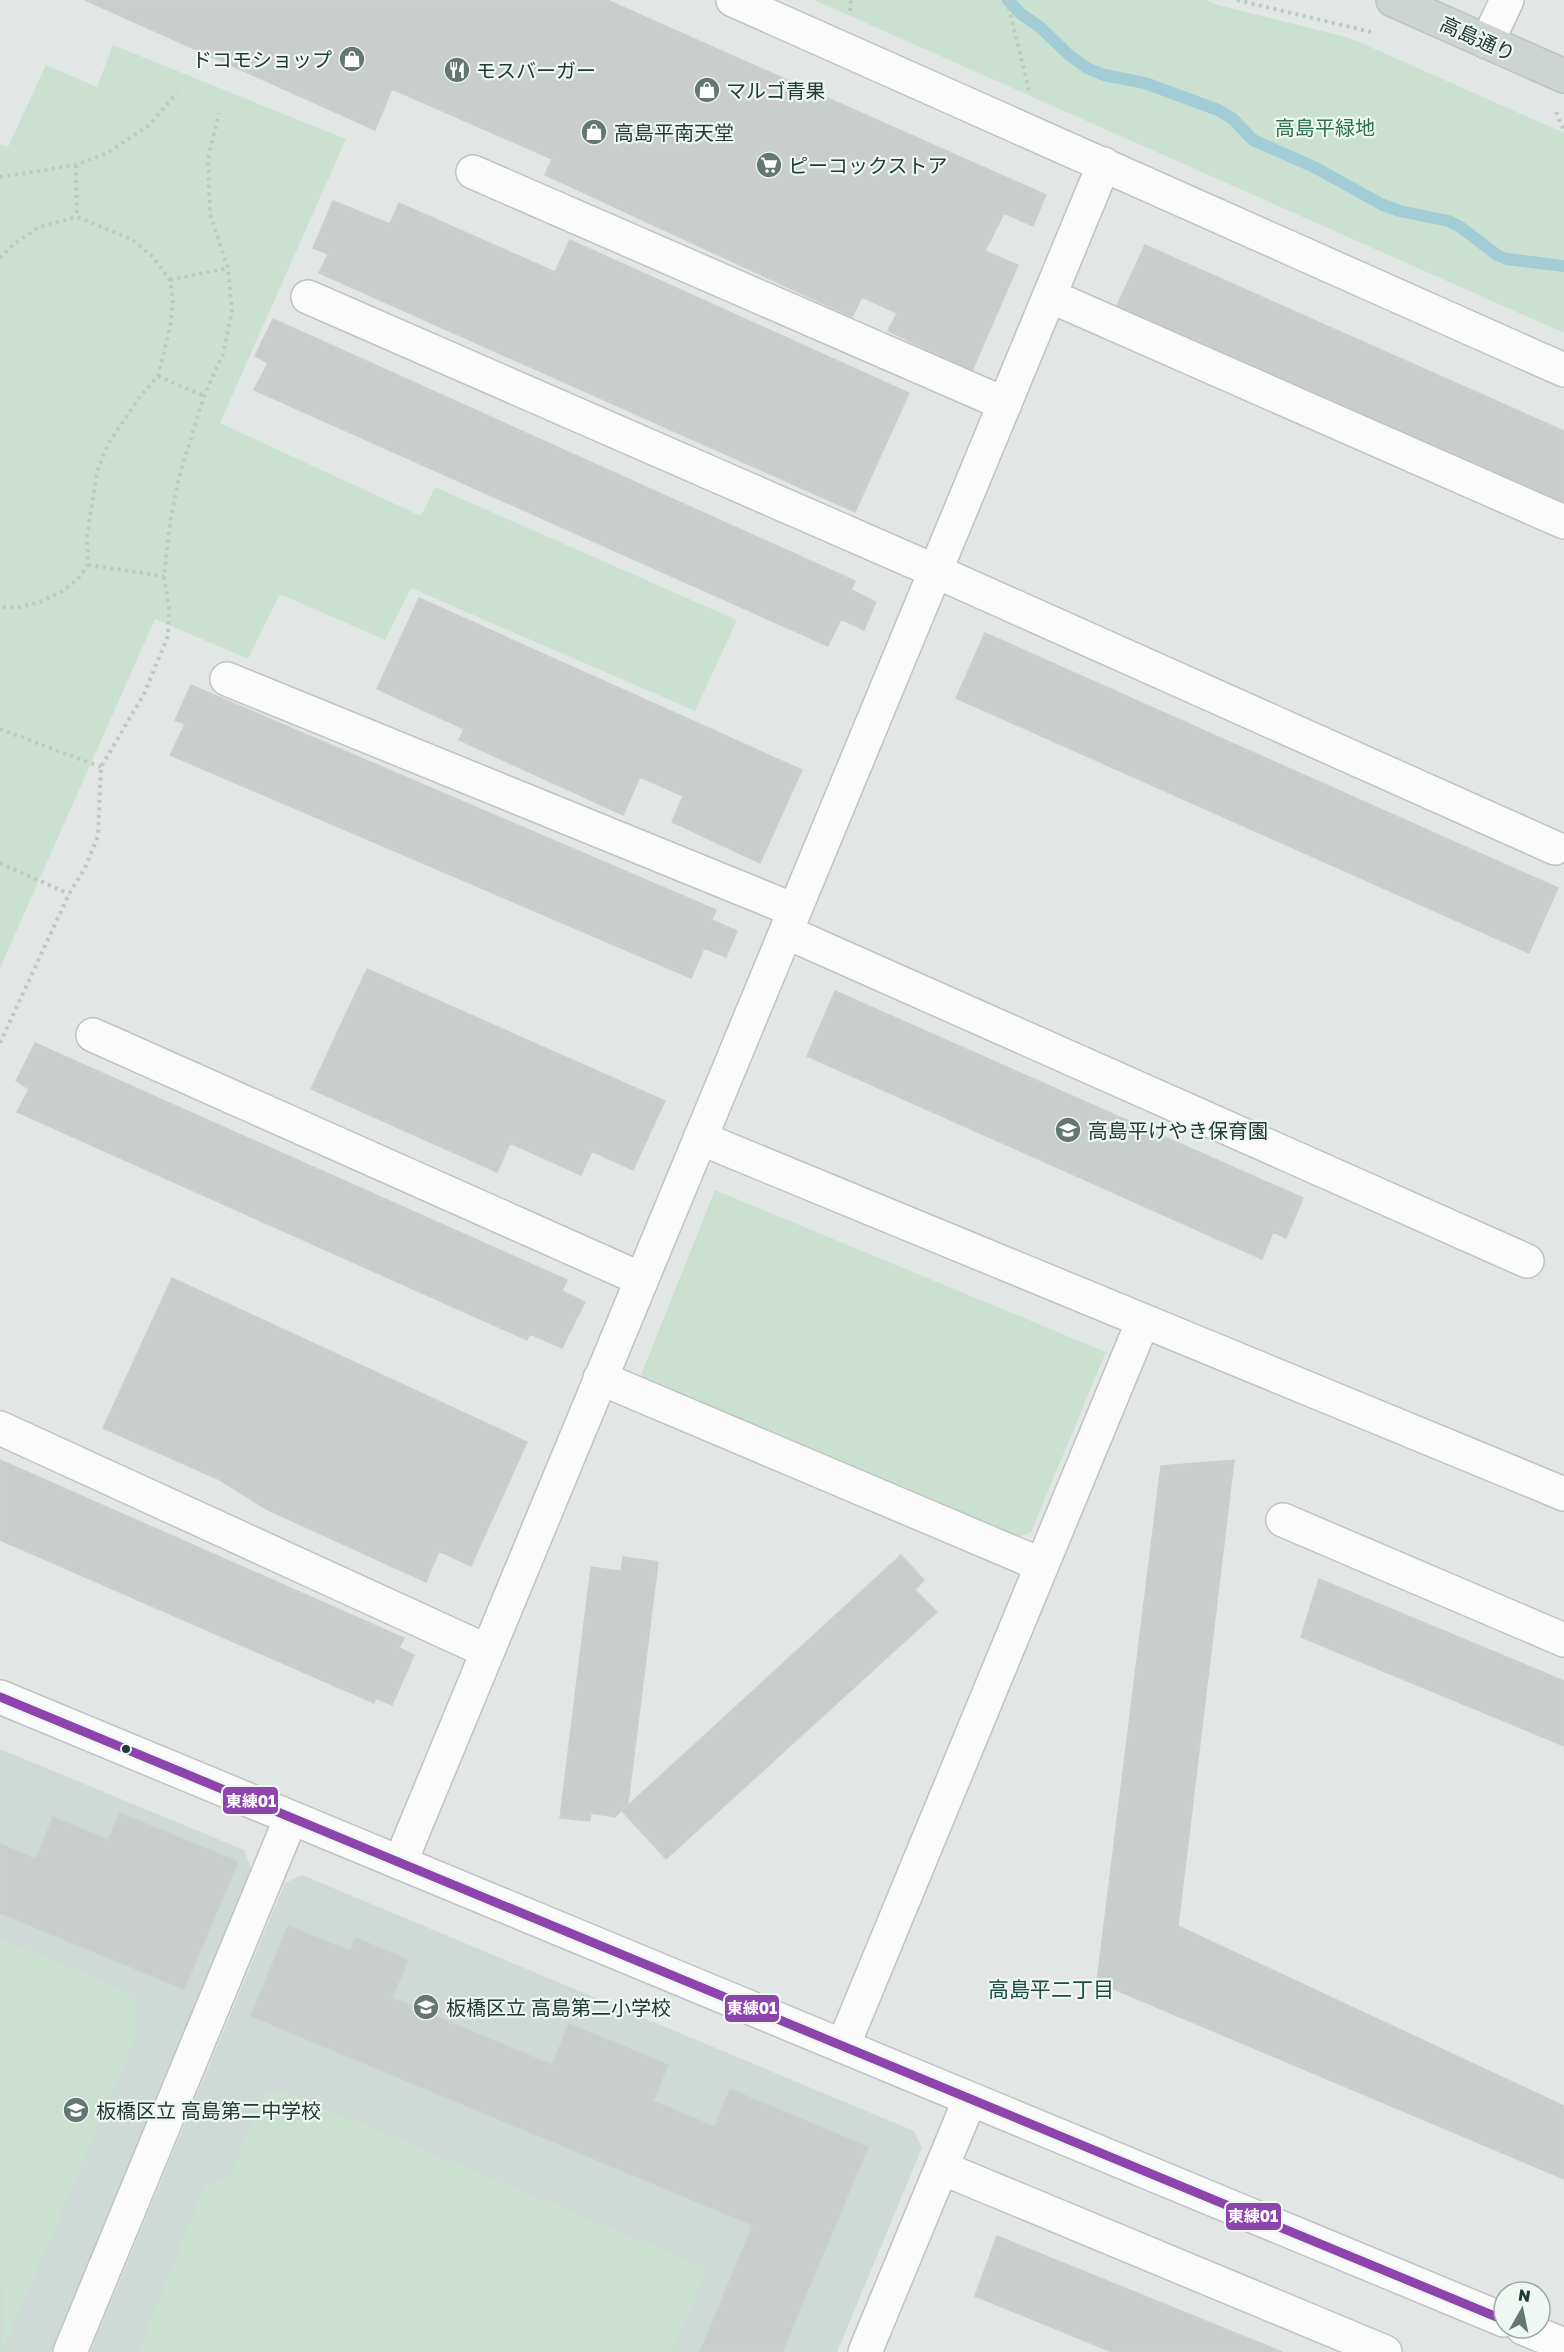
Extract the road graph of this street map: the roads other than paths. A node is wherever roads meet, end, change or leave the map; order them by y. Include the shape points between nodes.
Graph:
1 (733, 0) edge
2 (1393, 0) edge
3 (1507, 0) edge
4 (1487, 42) junction
5 (1564, 76) edge
6 (1104, 164) junction
7 (473, 172) dead end
8 (1050, 296) junction
9 (308, 297) dead end
10 (1564, 370) edge
11 (1005, 404) junction
12 (1564, 522) edge
13 (935, 571) junction
14 (227, 679) dead end
15 (1555, 848) dead end
16 (790, 921) junction
17 (93, 1035) dead end
18 (700, 1138) junction
19 (1527, 1261) dead end
20 (641, 1280) junction
21 (1143, 1321) junction
22 (600, 1378) junction
23 (0, 1428) edge
24 (1564, 1494) edge
25 (1283, 1520) dead end
26 (1042, 1565) junction
27 (1564, 1640) edge
28 (487, 1651) junction
29 (0, 1697) edge
30 (291, 1818) junction
31 (400, 1863) junction
32 (843, 2046) junction
33 (970, 2099) junction
34 (942, 2168) junction
35 (1492, 2315) edge
36 (70, 2352) edge
37 (865, 2352) edge
38 (1385, 2352) edge

1 - 6 street
2 - 4 main road, 高島通り
3 - 4 street
4 - 5 main road, 高島通り
6 - 8 street
6 - 10 street
7 - 11 street
8 - 11 street
8 - 12 street
9 - 13 street
11 - 13 street
13 - 15 street
13 - 16 street
14 - 16 street
16 - 18 street
16 - 19 street
17 - 20 street
18 - 20 street
18 - 21 street
20 - 22 street
21 - 24 street
21 - 26 street
22 - 26 street
22 - 28 street
23 - 28 street
25 - 27 street
26 - 32 street
28 - 31 street
29 - 30 street
30 - 31 street
30 - 36 street
31 - 32 street
32 - 33 street
33 - 34 street
33 - 35 street
34 - 37 street
34 - 38 street

